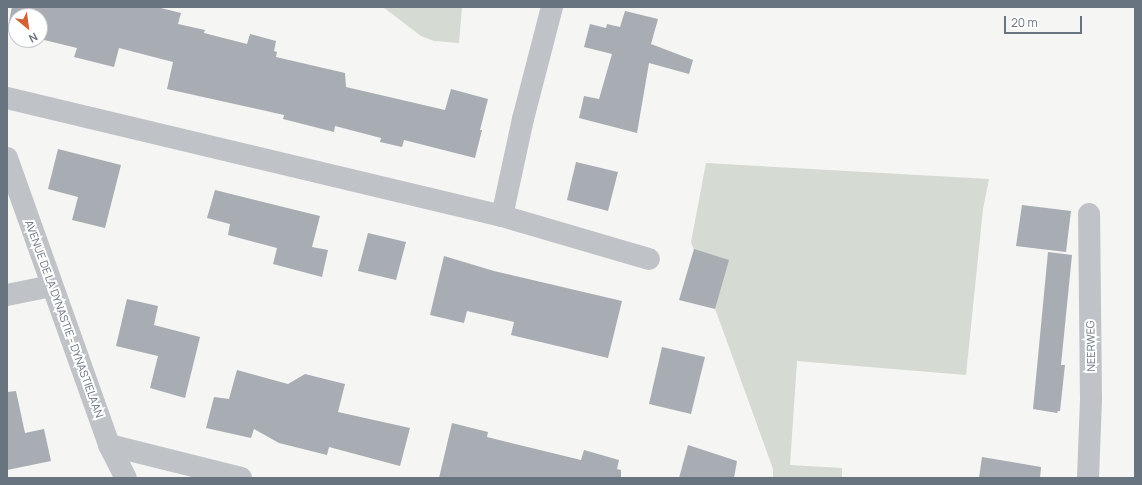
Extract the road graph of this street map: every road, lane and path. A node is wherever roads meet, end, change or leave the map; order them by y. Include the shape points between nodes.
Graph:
1 (552, 7) edge
2 (7, 98) edge
3 (7, 158) edge
4 (1090, 214) dead end
5 (502, 216) junction
6 (649, 259) dead end
7 (51, 286) junction
8 (7, 295) edge
9 (109, 445) junction
10 (126, 478) edge
11 (241, 478) edge
12 (1088, 478) edge

1 - 5 street via 523,119
2 - 5 street
3 - 7 street, AVENUE DE LA DYNASTIE - DYNASTIELAAN
4 - 12 street, NEERWEG via 1091,399
5 - 6 street
7 - 8 street
7 - 9 street, AVENUE DE LA DYNASTIE - DYNASTIELAAN
9 - 10 street, AVENUE DE LA DYNASTIE - DYNASTIELAAN
9 - 11 street

